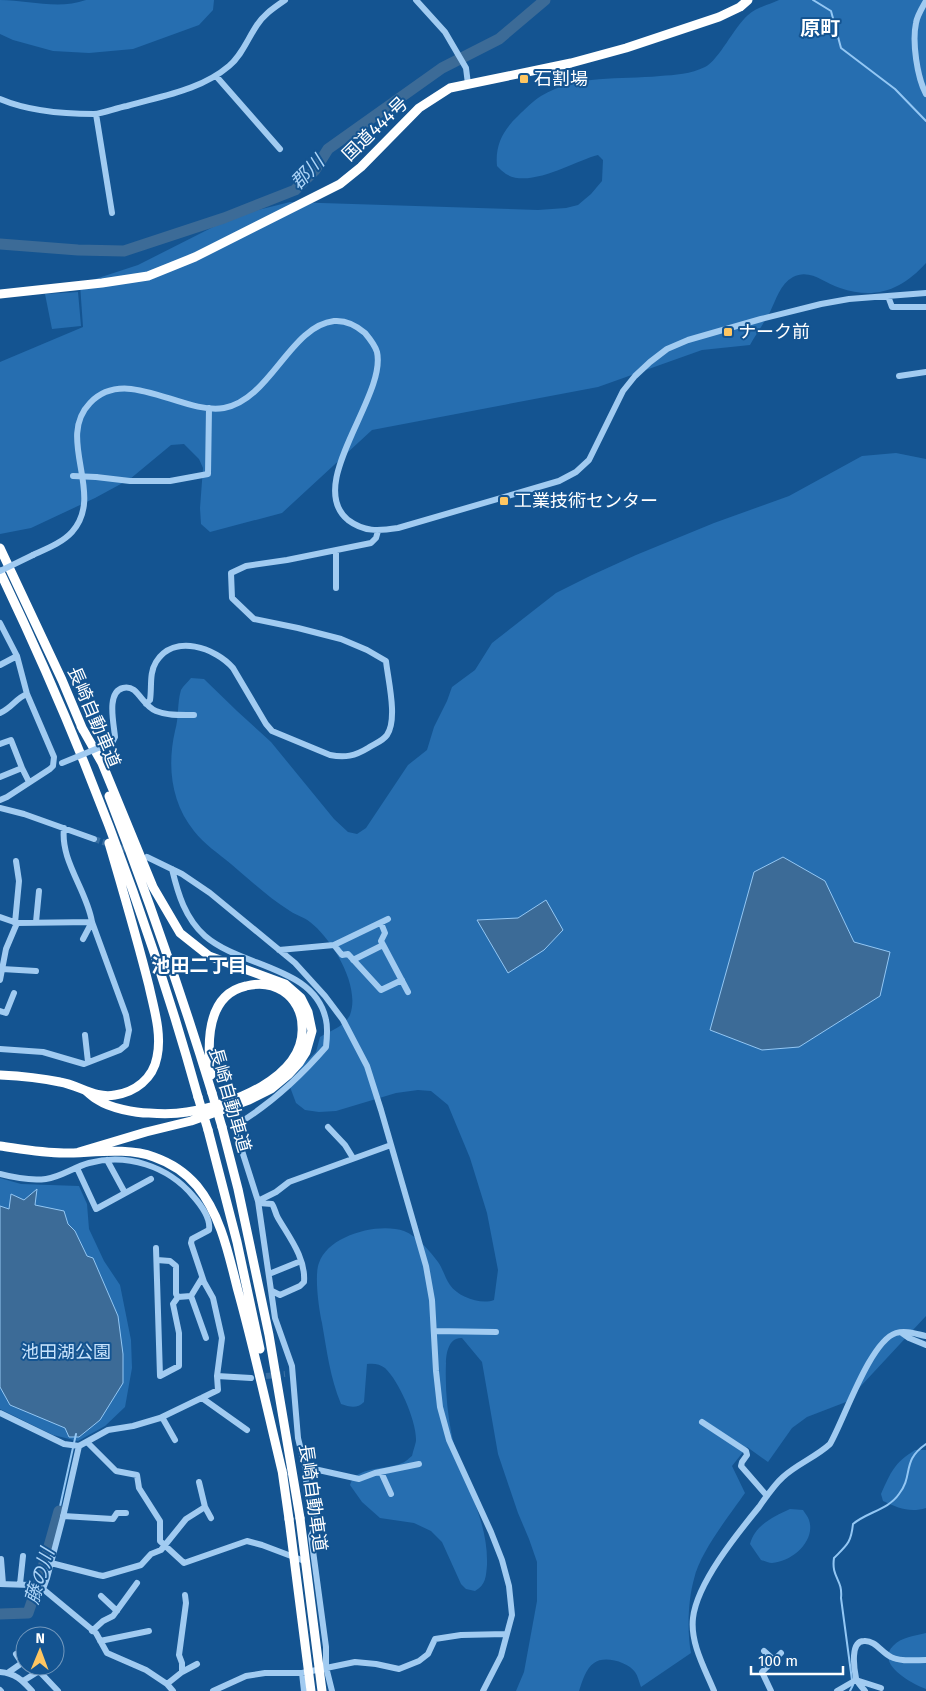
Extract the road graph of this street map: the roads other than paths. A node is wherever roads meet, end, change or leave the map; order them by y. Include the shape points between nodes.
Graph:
1 (285, 0) edge
2 (416, 0) edge
3 (748, 0) edge
4 (926, 2) edge
5 (216, 76) junction
6 (468, 84) junction
7 (926, 94) edge
8 (0, 98) edge
9 (96, 114) junction
10 (280, 149) dead end
11 (112, 213) dead end
12 (926, 293) edge
13 (0, 294) edge
14 (888, 296) junction
15 (926, 307) edge
16 (926, 372) edge
17 (899, 376) dead end
18 (209, 408) junction
19 (73, 476) dead end
20 (378, 531) junction
21 (0, 548) edge
22 (336, 550) junction
23 (0, 572) edge
24 (336, 588) dead end
25 (0, 624) edge
26 (2, 631) edge
27 (17, 656) junction
28 (0, 665) edge
29 (27, 694) junction
30 (146, 704) junction
31 (0, 713) edge
32 (194, 715) dead end
33 (81, 726) junction
34 (0, 744) edge
35 (54, 762) junction
36 (22, 768) junction
37 (0, 777) edge
38 (29, 782) junction
39 (93, 788) junction
40 (0, 800) edge
41 (0, 808) edge
42 (64, 828) junction
43 (94, 839) tunnel mouth
44 (147, 857) dead end
45 (16, 861) dead end
46 (172, 869) junction
47 (39, 891) dead end
48 (0, 918) edge
49 (388, 920) dead end
50 (36, 922) junction
51 (92, 922) junction
52 (16, 923) junction
53 (381, 923) junction
54 (82, 939) dead end
55 (383, 945) junction
56 (334, 946) junction
57 (279, 950) junction
58 (2, 958) edge
59 (353, 960) junction
60 (2, 969) junction
61 (36, 971) dead end
62 (0, 980) edge
63 (402, 980) junction
64 (408, 992) dead end
65 (14, 993) dead end
66 (0, 1011) edge
67 (85, 1035) dead end
68 (0, 1049) edge
69 (88, 1062) junction
70 (0, 1074) edge
71 (86, 1090) junction
72 (212, 1093) junction
73 (328, 1127) dead end
74 (391, 1145) junction
75 (0, 1146) edge
76 (79, 1152) junction
77 (353, 1158) junction
78 (107, 1160) junction
79 (77, 1168) junction
80 (0, 1174) edge
81 (151, 1179) dead end
82 (124, 1193) junction
83 (259, 1202) junction
84 (156, 1248) dead end
85 (156, 1260) junction
86 (301, 1261) junction
87 (269, 1274) junction
88 (202, 1278) junction
89 (272, 1291) junction
90 (191, 1296) junction
91 (178, 1297) junction
92 (434, 1331) junction
93 (496, 1332) dead end
94 (902, 1332) junction
95 (926, 1336) edge
96 (206, 1338) dead end
97 (926, 1345) edge
98 (293, 1373) junction
99 (285, 1374) tunnel mouth
100 (217, 1376) junction
101 (251, 1378) tunnel mouth
102 (202, 1398) junction
103 (0, 1413) edge
104 (162, 1417) junction
105 (702, 1422) dead end
106 (247, 1430) dead end
107 (175, 1440) dead end
108 (87, 1442) junction
109 (75, 1445) junction
110 (419, 1464) dead end
111 (305, 1467) junction
112 (381, 1472) junction
113 (282, 1475) junction
114 (199, 1482) dead end
115 (391, 1494) dead end
116 (767, 1496) junction
117 (206, 1507) junction
118 (126, 1513) dead end
119 (63, 1516) junction
120 (211, 1518) dead end
121 (166, 1544) junction
122 (23, 1556) dead end
123 (1, 1559) edge
124 (51, 1563) junction
125 (315, 1565) junction
126 (136, 1583) dead end
127 (1, 1584) edge
128 (20, 1584) junction
129 (42, 1588) junction
130 (185, 1595) dead end
131 (101, 1596) dead end
132 (117, 1611) junction
133 (149, 1630) dead end
134 (92, 1631) junction
135 (506, 1634) junction
136 (100, 1641) junction
137 (764, 1651) dead end
138 (781, 1653) dead end
139 (774, 1660) junction
140 (926, 1660) edge
141 (197, 1664) dead end
142 (326, 1667) junction
143 (15, 1669) edge
144 (0, 1672) edge
145 (10, 1672) junction
146 (182, 1672) junction
147 (302, 1673) junction
148 (23, 1681) junction
149 (853, 1682) junction
150 (167, 1684) junction
151 (881, 1688) dead end
152 (32, 1691) edge
153 (58, 1691) edge
154 (173, 1691) edge
155 (213, 1691) edge
156 (304, 1691) edge
157 (311, 1691) edge
158 (322, 1691) edge
159 (332, 1691) edge
160 (483, 1691) edge
161 (714, 1691) edge
162 (771, 1691) edge
163 (837, 1691) edge
164 (865, 1691) edge

1 - 5 street via 267,13 244,50
2 - 6 street via 445,32 466,68
3 - 6 highway, 国道444号 via 719,17 626,48
4 - 7 street via 916,22 915,40
5 - 9 street via 179,92
5 - 10 street
6 - 13 highway, 国道444号 via 450,88 419,108 340,184 194,257 148,276
8 - 9 street via 47,111
9 - 11 street
12 - 14 street
14 - 15 street via 892,307
14 - 20 street via 849,299 804,308 688,340 667,350 635,376 623,391 589,460 576,472 559,481
16 - 17 street
18 - 19 street, bridge via 208,474 170,481
18 - 20 street via 236,405 252,394 310,330 323,323 350,323 361,330 371,339 377,353 375,380 336,477 334,493 345,518 357,526
18 - 23 street, bridge via 129,388 101,394 81,416 77,431 85,493 79,521 61,541
20 - 22 street via 371,543
21 - 33 highway, 長崎自動車道
22 - 24 street
22 - 30 street via 246,566 231,573 231,593 234,601 254,619 341,639 386,661 392,718 384,739 360,753 340,757 272,731 228,661 191,646 173,648 160,657 152,672 150,700
23 - 39 highway, 長崎自動車道 via 52,684
25 - 26 street
26 - 27 street
27 - 28 street
27 - 29 street
29 - 31 street via 9,710
29 - 35 street
30 - 32 street via 164,714
30 - 35 street, bridge via 134,690 123,688 114,694 112,700 113,741 62,763
33 - 72 highway, 長崎自動車道 via 147,894
33 - 76 highway via 102,763 153,887 180,933 209,956 285,984 301,998 312,1031 306,1052 289,1074 249,1100 191,1121
34 - 36 street via 11,740
35 - 38 street via 50,769
36 - 37 street
36 - 38 street
38 - 40 street
39 - 71 highway via 138,940 155,1013 158,1044 152,1072 130,1092 112,1096
39 - 113 highway, 長崎自動車道, bridge via 154,951 208,1130 247,1288
41 - 42 street
42 - 43 street
42 - 51 street via 62,838
44 - 46 street
45 - 52 street via 19,881
46 - 57 street via 210,893
46 - 83 street via 183,907 204,935 219,947 306,985 327,1021 326,1047 307,1069 262,1108 236,1125
47 - 50 street
48 - 52 street
49 - 53 street
50 - 51 street
50 - 52 street
51 - 54 street
51 - 69 street via 129,1030 126,1045 120,1050
52 - 58 street
53 - 55 street via 385,933 381,941
53 - 56 street
55 - 59 street
55 - 63 street
56 - 57 street
56 - 59 street via 342,956 348,954
57 - 74 street via 326,996 343,1020 367,1066
58 - 60 street
59 - 63 street via 382,990
60 - 61 street
60 - 62 street
63 - 64 street
65 - 66 street via 6,1013
67 - 69 street
68 - 69 street via 43,1052 84,1064
70 - 71 highway via 63,1082
71 - 72 highway via 98,1101 148,1113 188,1112 247,1095 285,1069 297,1053 303,1036 302,1017 295,1002 282,991 268,985 239,987 218,1007 209,1036
72 - 158 highway, 長崎自動車道, bridge via 236,1181 269,1335 300,1518
73 - 77 street
74 - 77 street
74 - 92 street via 426,1266
75 - 76 highway
76 - 113 highway via 152,1156 184,1173 209,1204 237,1287
77 - 83 street via 288,1182
78 - 79 street
78 - 82 street
78 - 88 street via 143,1163 158,1168 185,1186 196,1199 210,1224 209,1230 190,1243
79 - 80 street via 45,1179 21,1179
79 - 82 street via 96,1209
81 - 82 street
83 - 86 street via 272,1204
83 - 87 street
84 - 85 street
85 - 91 street via 170,1261 176,1266
85 - 91 street via 160,1376 179,1366 179,1333 173,1304
86 - 87 street
86 - 89 street via 304,1282 280,1295
87 - 89 street
88 - 90 street
88 - 100 street via 213,1298 222,1338
89 - 98 street via 275,1318
90 - 91 street
90 - 96 street
92 - 93 street
92 - 135 street via 440,1406 449,1438 502,1560 512,1615
94 - 95 street
94 - 97 street
94 - 116 street via 884,1340 876,1350 830,1444 791,1469
98 - 99 street
98 - 111 street via 298,1438
100 - 101 street
100 - 102 street via 218,1390
102 - 104 street
102 - 106 street
103 - 109 street via 64,1444
104 - 107 street
104 - 108 street via 108,1430
105 - 116 street via 746,1451 741,1466
108 - 109 street
108 - 121 street via 116,1471 137,1475 139,1488 160,1520 160,1540
109 - 119 street
110 - 112 street
111 - 112 street via 360,1479
111 - 125 street via 307,1494 317,1524 311,1536
112 - 115 street
113 - 157 highway, 長崎自動車道, bridge
114 - 117 street
116 - 161 street via 717,1563 696,1603 693,1633
117 - 120 street
117 - 121 street via 186,1519
118 - 119 street via 117,1513 113,1519
119 - 124 street
121 - 124 street via 141,1565 103,1576
121 - 125 street via 184,1563 246,1541
122 - 128 street
123 - 127 street
124 - 129 street
125 - 142 street
126 - 132 street
127 - 128 street
128 - 129 street
129 - 134 street
130 - 146 street via 178,1655
131 - 132 street
132 - 134 street
133 - 136 street
134 - 136 street
135 - 142 street via 435,1639 428,1654 399,1669 355,1662
135 - 160 street via 501,1656
136 - 150 street via 106,1653 146,1670
137 - 139 street
138 - 139 street
139 - 162 street via 762,1672
140 - 149 street via 896,1660 862,1640 854,1650
141 - 146 street
142 - 147 street
142 - 159 street
143 - 145 street
144 - 145 street
145 - 148 street
146 - 150 street
147 - 155 street via 246,1676
147 - 156 street
148 - 152 street
148 - 153 street via 39,1671
149 - 151 street
149 - 163 street
149 - 164 street
150 - 154 street

